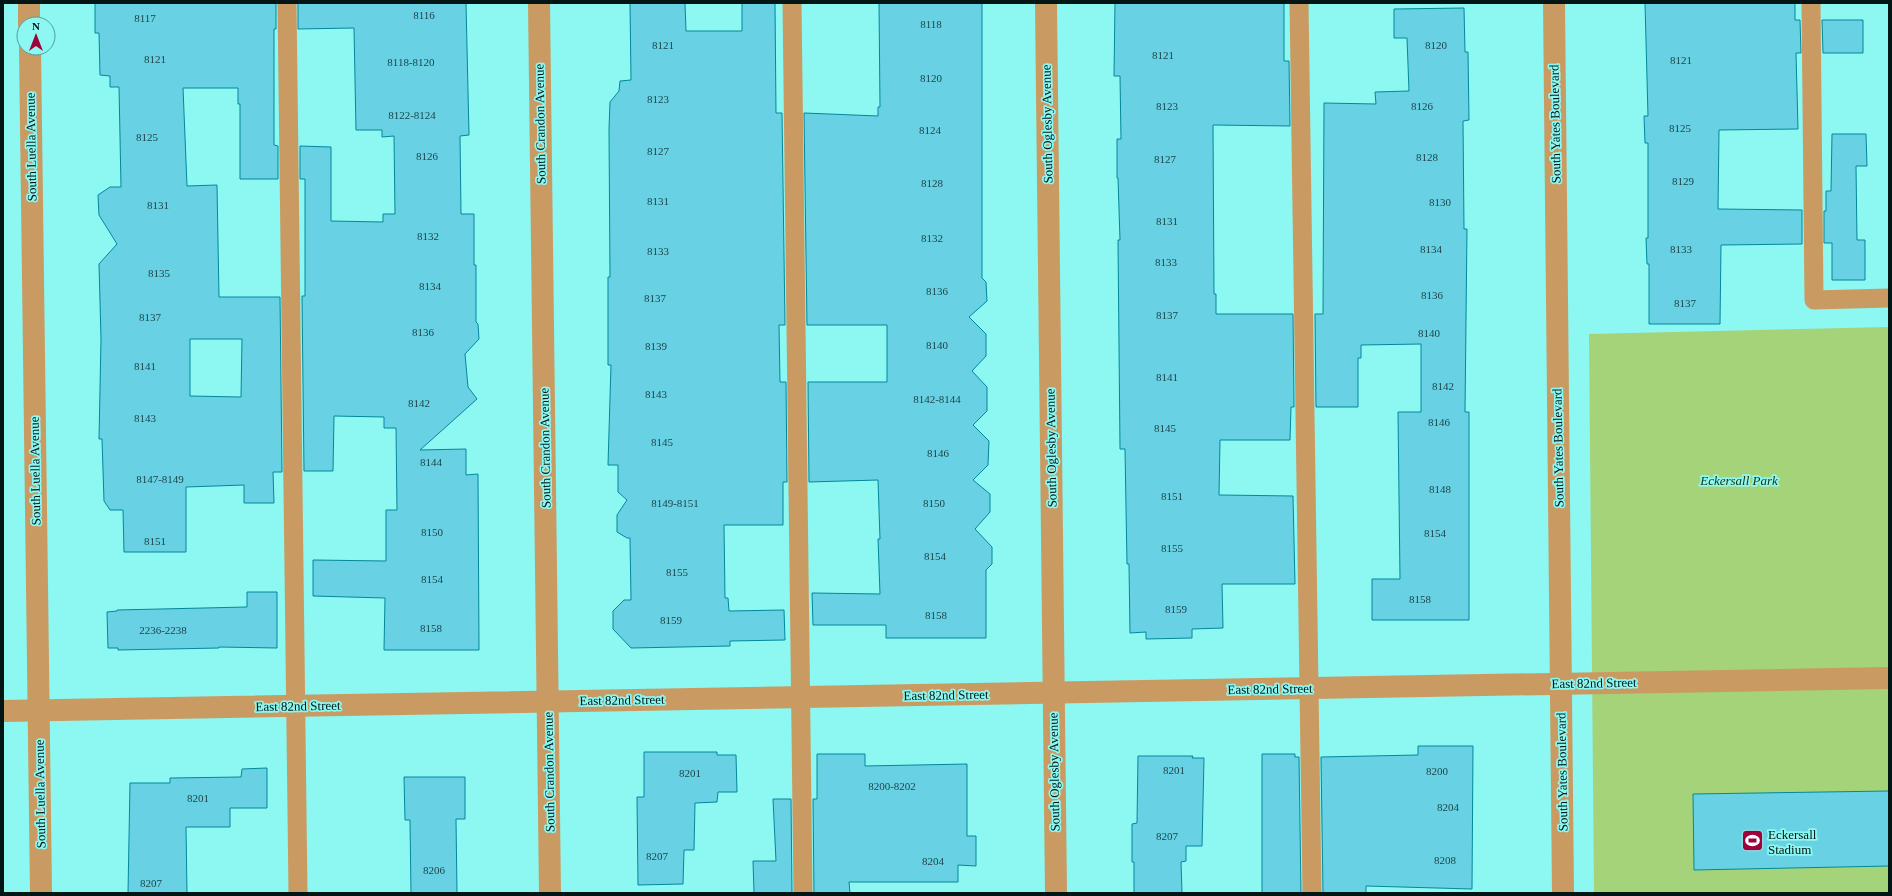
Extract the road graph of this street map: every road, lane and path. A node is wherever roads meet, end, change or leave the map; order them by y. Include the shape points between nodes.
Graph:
1 (29, 3) edge
2 (287, 3) edge
3 (539, 3) edge
4 (792, 3) edge
5 (1046, 3) edge
6 (1299, 3) edge
7 (1554, 3) edge
8 (1811, 3) edge
9 (29, 16) edge
10 (30, 56) edge
11 (1889, 298) edge
12 (1889, 678) edge
13 (1561, 684) junction
14 (1308, 688) junction
15 (1054, 693) junction
16 (800, 697) junction
17 (548, 702) junction
18 (295, 706) junction
19 (3, 711) edge
20 (38, 711) junction
21 (41, 893) edge
22 (298, 893) edge
23 (550, 893) edge
24 (803, 893) edge
25 (1056, 893) edge
26 (1312, 893) edge
27 (1563, 893) edge

1 - 9 street
2 - 18 lane
3 - 17 street, South Crandon Avenue
4 - 16 lane
5 - 15 street, South Oglesby Avenue
6 - 14 lane
7 - 13 street, South Yates Boulevard
8 - 11 lane via 1814,300
10 - 20 street, South Luella Avenue
12 - 13 street, East 82nd Street
13 - 14 street, East 82nd Street
13 - 27 street, South Yates Boulevard
14 - 15 street, East 82nd Street
14 - 26 lane
15 - 16 street, East 82nd Street
15 - 25 street, South Oglesby Avenue
16 - 17 street, East 82nd Street
16 - 24 lane
17 - 18 street, East 82nd Street
17 - 23 street, South Crandon Avenue
18 - 20 street, East 82nd Street
18 - 22 lane
19 - 20 street, East 82nd Street
20 - 21 street, South Luella Avenue

